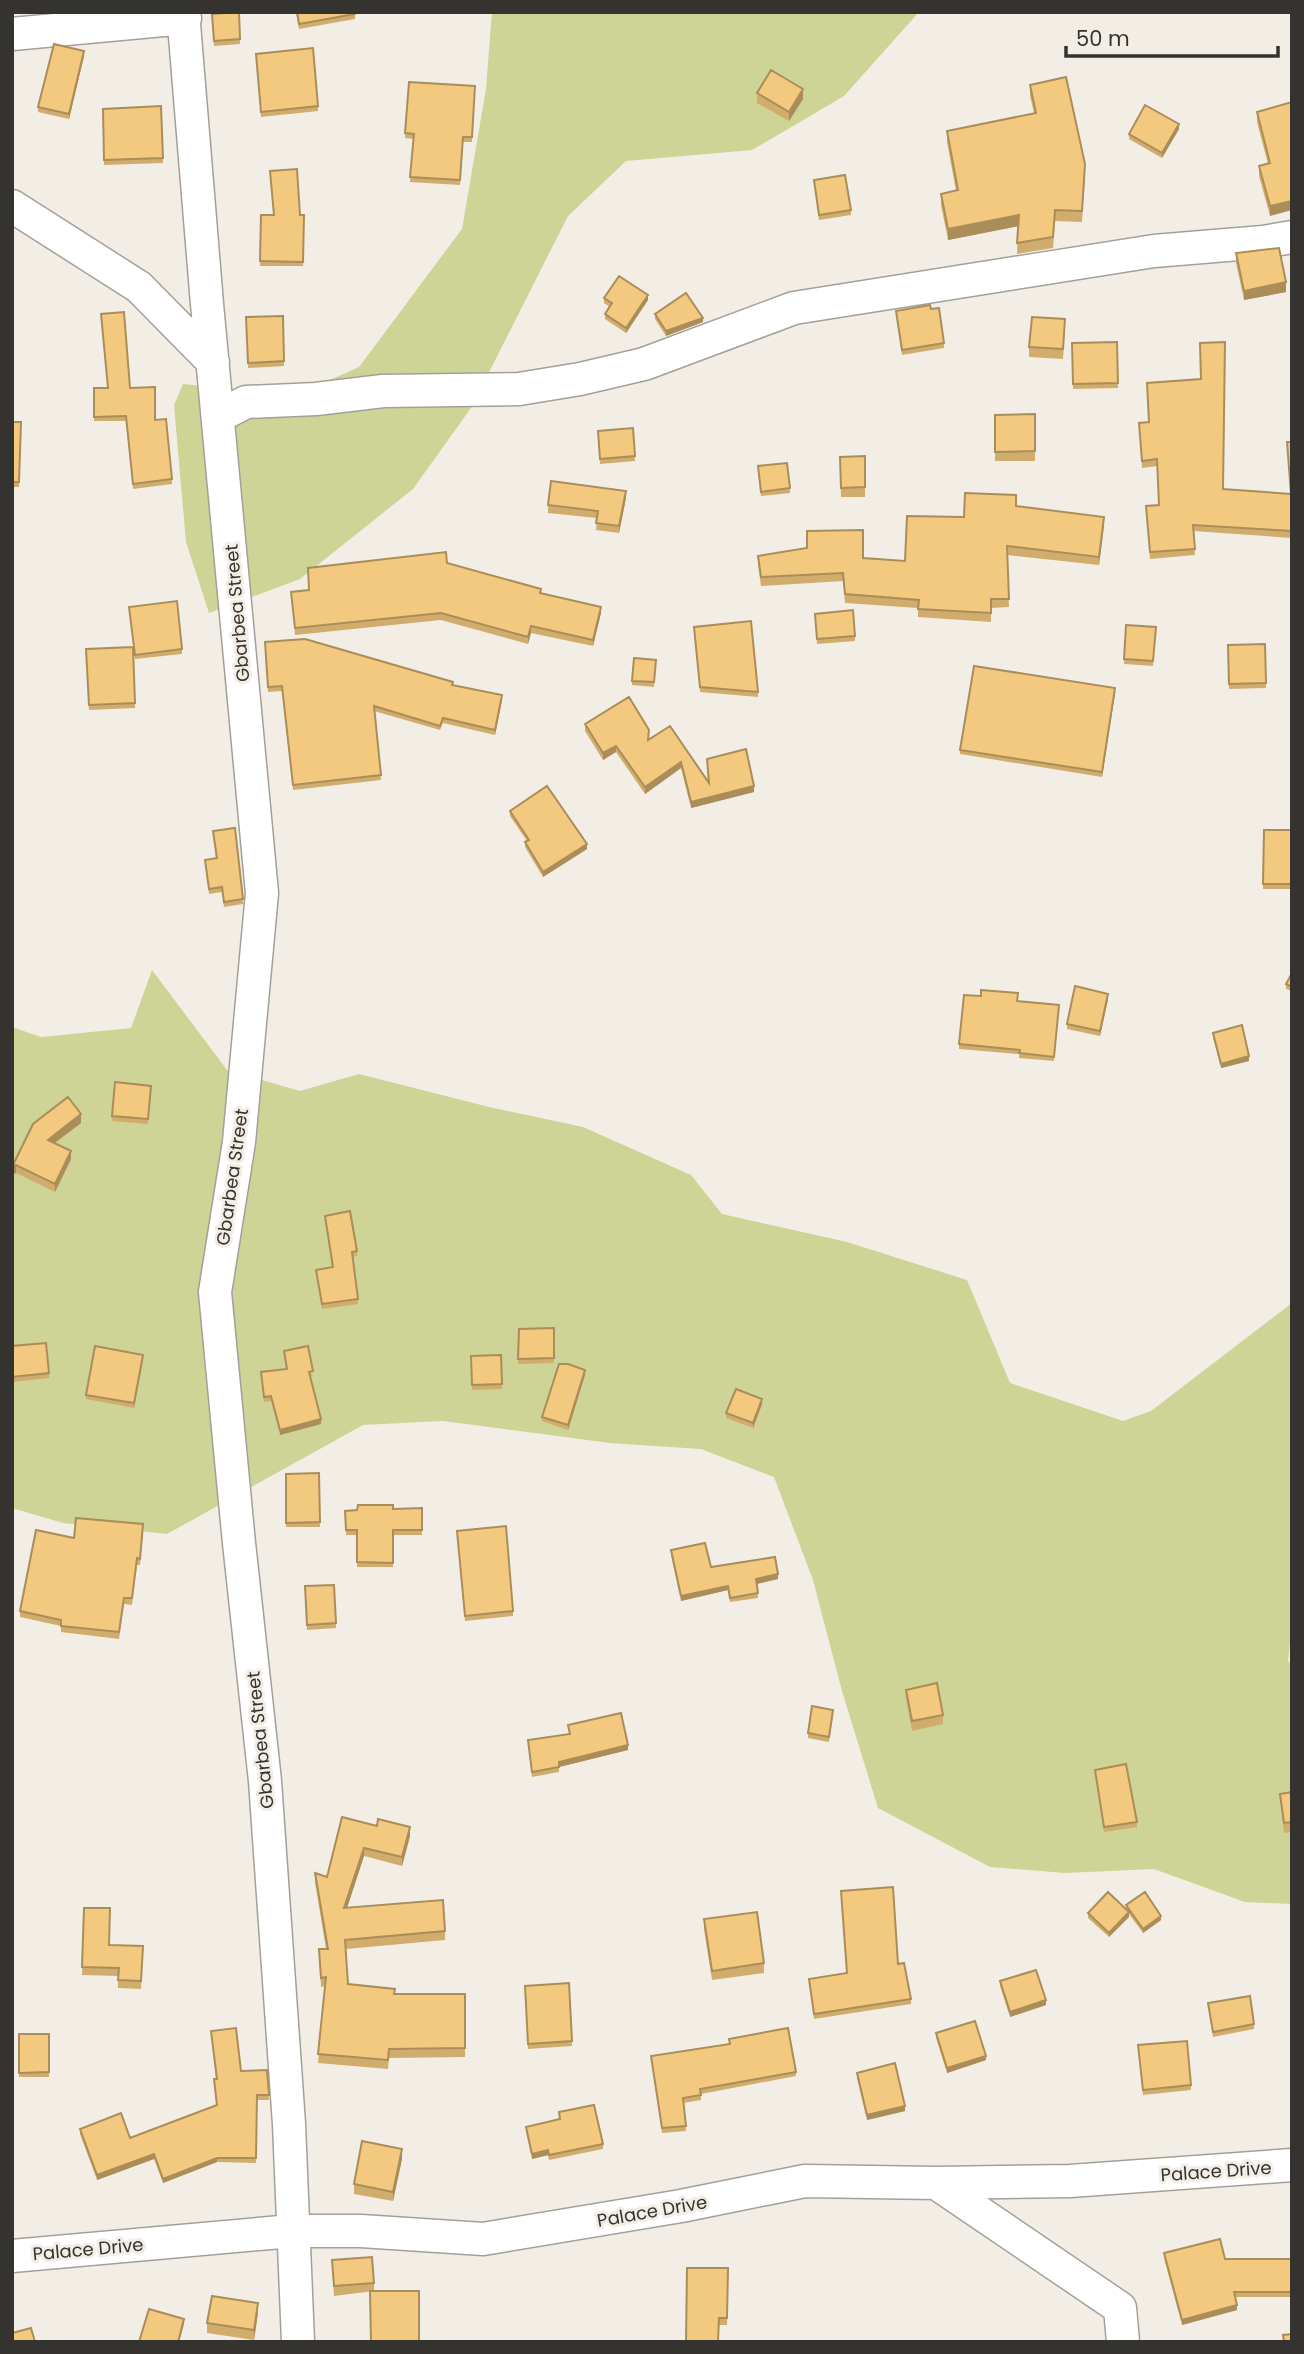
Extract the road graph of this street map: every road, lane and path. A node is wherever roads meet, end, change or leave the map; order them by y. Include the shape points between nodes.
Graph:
1 (184, 15) edge
2 (12, 34) edge
3 (12, 206) edge
4 (1292, 237) edge
5 (213, 362) junction
6 (219, 416) junction
7 (1292, 2165) edge
8 (936, 2183) junction
9 (292, 2231) junction
10 (12, 2256) edge
11 (298, 2342) edge
12 (1123, 2342) edge

1 - 2 street
1 - 5 street, Gbarbea Street
3 - 5 street via 139,287
4 - 6 street via 1154,251 794,308 644,364 568,381 519,389 383,391 246,402
5 - 6 street, Gbarbea Street
6 - 9 street, Gbarbea Street via 262,893 239,1142 215,1293 265,1782
7 - 8 street, Palace Drive via 1070,2181
8 - 9 street, Palace Drive via 805,2181 483,2239
8 - 12 street via 1120,2308
9 - 10 street, Palace Drive
9 - 11 street, Gbarbea Street

